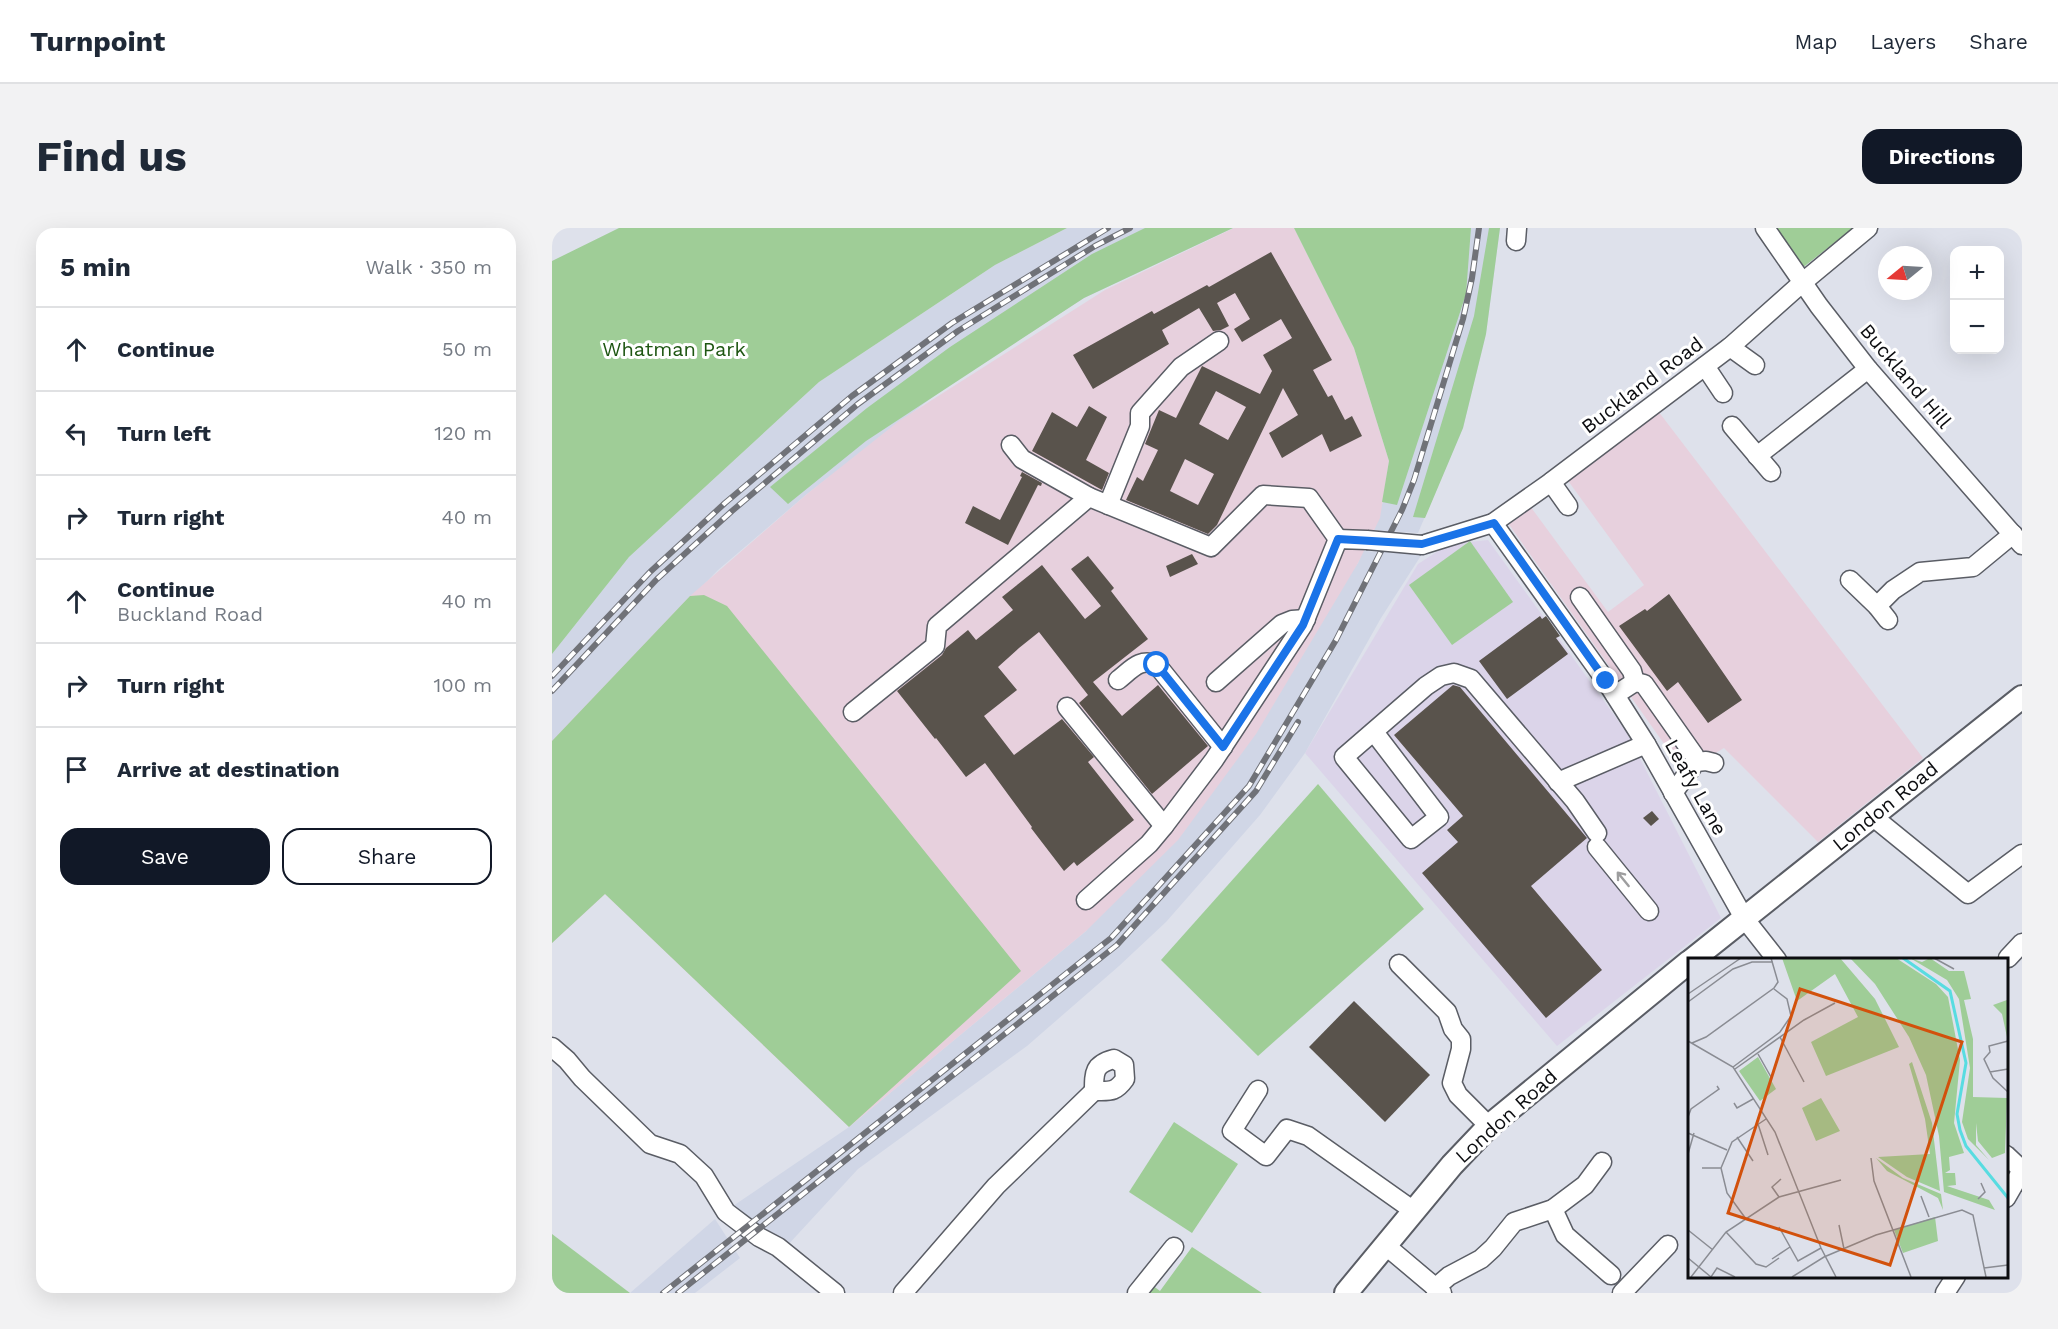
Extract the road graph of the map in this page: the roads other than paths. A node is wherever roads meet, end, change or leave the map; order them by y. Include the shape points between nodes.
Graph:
1 (1765, 228) edge
2 (1868, 228) edge
3 (1803, 282) junction
4 (1219, 341) dead end
5 (1730, 347) junction
6 (1755, 365) dead end
7 (1705, 366) junction
8 (1868, 369) junction
9 (1723, 393) dead end
10 (1732, 426) dead end
11 (1011, 445) dead end
12 (1757, 456) junction
13 (1771, 472) dead end
14 (1551, 482) junction
15 (1089, 497) junction
16 (1108, 505) junction
17 (1568, 506) dead end
18 (1494, 523) junction
19 (1338, 539) junction
20 (2017, 540) edge
21 (1850, 580) dead end
22 (1580, 597) dead end
23 (1306, 619) junction
24 (1118, 680) dead end
25 (1216, 682) dead end
26 (1635, 682) junction
27 (1610, 688) junction
28 (2022, 696) edge
29 (1067, 707) dead end
30 (853, 712) dead end
31 (1374, 732) junction
32 (1646, 744) junction
33 (1223, 747) junction
34 (1696, 762) junction
35 (1714, 763) dead end
36 (1558, 782) junction
37 (1673, 793) junction
38 (1872, 816) junction
39 (1164, 826) junction
40 (2022, 854) edge
41 (1086, 900) dead end
42 (1649, 911) dead end
43 (1744, 918) junction
44 (2022, 943) edge
45 (1694, 958) edge
46 (1775, 958) edge
47 (2008, 958) dead end
48 (1688, 963) edge
49 (1399, 964) dead end
50 (552, 1047) edge
51 (1258, 1090) dead end
52 (1094, 1091) dead end
53 (1489, 1126) junction
54 (2007, 1156) edge
55 (1602, 1162) dead end
56 (2021, 1172) edge
57 (2007, 1196) edge
58 (1553, 1209) junction
59 (1414, 1211) junction
60 (1385, 1245) junction
61 (1668, 1245) dead end
62 (1174, 1247) dead end
63 (1611, 1275) dead end
64 (1955, 1278) edge
65 (1439, 1290) edge
66 (835, 1293) edge
67 (903, 1293) edge
68 (1137, 1293) edge
69 (1346, 1293) edge
70 (1622, 1293) edge
71 (1945, 1293) edge

1 - 3 street, Buckland Hill
2 - 3 street, Buckland Road
3 - 5 street, Buckland Road
3 - 8 street, Buckland Hill
4 - 16 street via 1181,367 1140,413 1140,426
5 - 6 street
5 - 7 street, Buckland Road
7 - 9 street
7 - 14 street, Buckland Road
8 - 12 street
8 - 20 street, Buckland Hill
10 - 12 street
11 - 15 street via 1022,459
12 - 13 street
14 - 17 street
14 - 18 street, Buckland Road
15 - 16 street
15 - 30 street via 936,626 935,646
16 - 19 street via 1211,547 1263,495 1309,498
18 - 19 street, Buckland Road, bridge via 1422,544
18 - 27 street, Leafy Lane
19 - 23 street
20 - 21 street via 1974,567 1920,573 1893,590 1882,613
22 - 26 street via 1632,670
23 - 25 street via 1282,624
23 - 33 street
24 - 33 street via 1142,662 1157,665
26 - 27 street
26 - 34 street via 1644,684
27 - 32 street, Leafy Lane
28 - 38 main road, London Road
29 - 39 street
31 - 31 street via 1439,817 1410,839 1344,757
31 - 36 street via 1425,686 1454,673 1471,679
32 - 36 street
32 - 37 street, Leafy Lane
33 - 39 street
34 - 35 street
34 - 37 street
42 -> 36 street
37 - 43 street, Leafy Lane
38 - 40 street via 1968,894
38 - 43 main road, London Road
39 - 41 street
43 - 45 main road, London Road
43 - 46 street, Leafy Lane
44 - 47 street
48 - 53 main road, London Road
49 - 53 street via 1447,1012 1461,1039 1452,1083 1458,1095
50 - 66 street via 650,1144 680,1154 704,1176 726,1212
51 - 59 street via 1232,1131 1271,1160 1287,1129 1308,1136
52 - 67 street via 996,1186
53 - 59 main road, London Road
54 - 56 street
55 - 58 street via 1585,1185
56 - 57 street
58 - 63 street via 1565,1235
58 - 65 street via 1514,1222 1481,1259 1449,1276
59 - 60 main road, London Road
60 - 65 street
60 - 69 main road, London Road
61 - 70 street via 1658,1268
62 - 68 street
64 - 71 street

